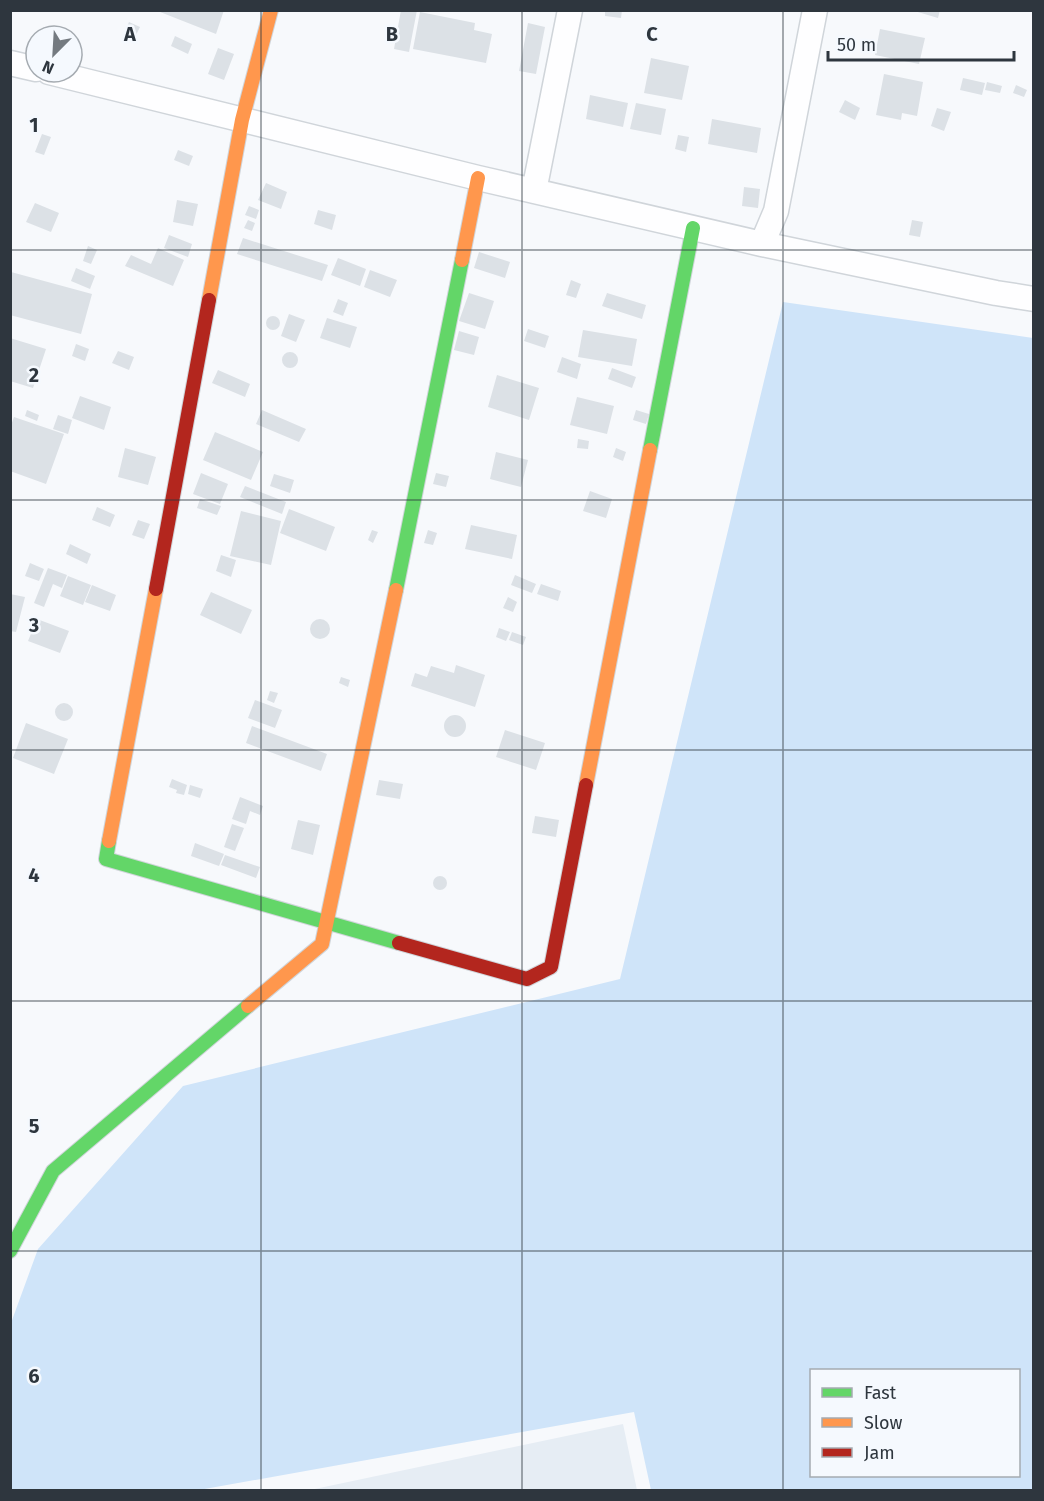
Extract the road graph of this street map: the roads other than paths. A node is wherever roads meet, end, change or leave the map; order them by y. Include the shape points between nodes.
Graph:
1 (272, 10) edge
2 (570, 10) edge
3 (815, 10) edge
4 (84, 81) edge
5 (242, 120) junction
6 (477, 178) junction
7 (534, 191) junction
8 (693, 228) junction
9 (762, 243) junction
10 (1034, 299) edge
11 (327, 922) junction
12 (10, 1251) edge

1 - 5 street
2 - 7 street
3 - 9 street via 776,211
4 - 5 street
5 - 6 street
5 - 11 street via 106,859
6 - 7 street
6 - 11 street
7 - 8 street
8 - 9 street
8 - 11 street via 551,967 527,979
9 - 10 street
11 - 12 street via 322,944 53,1171

